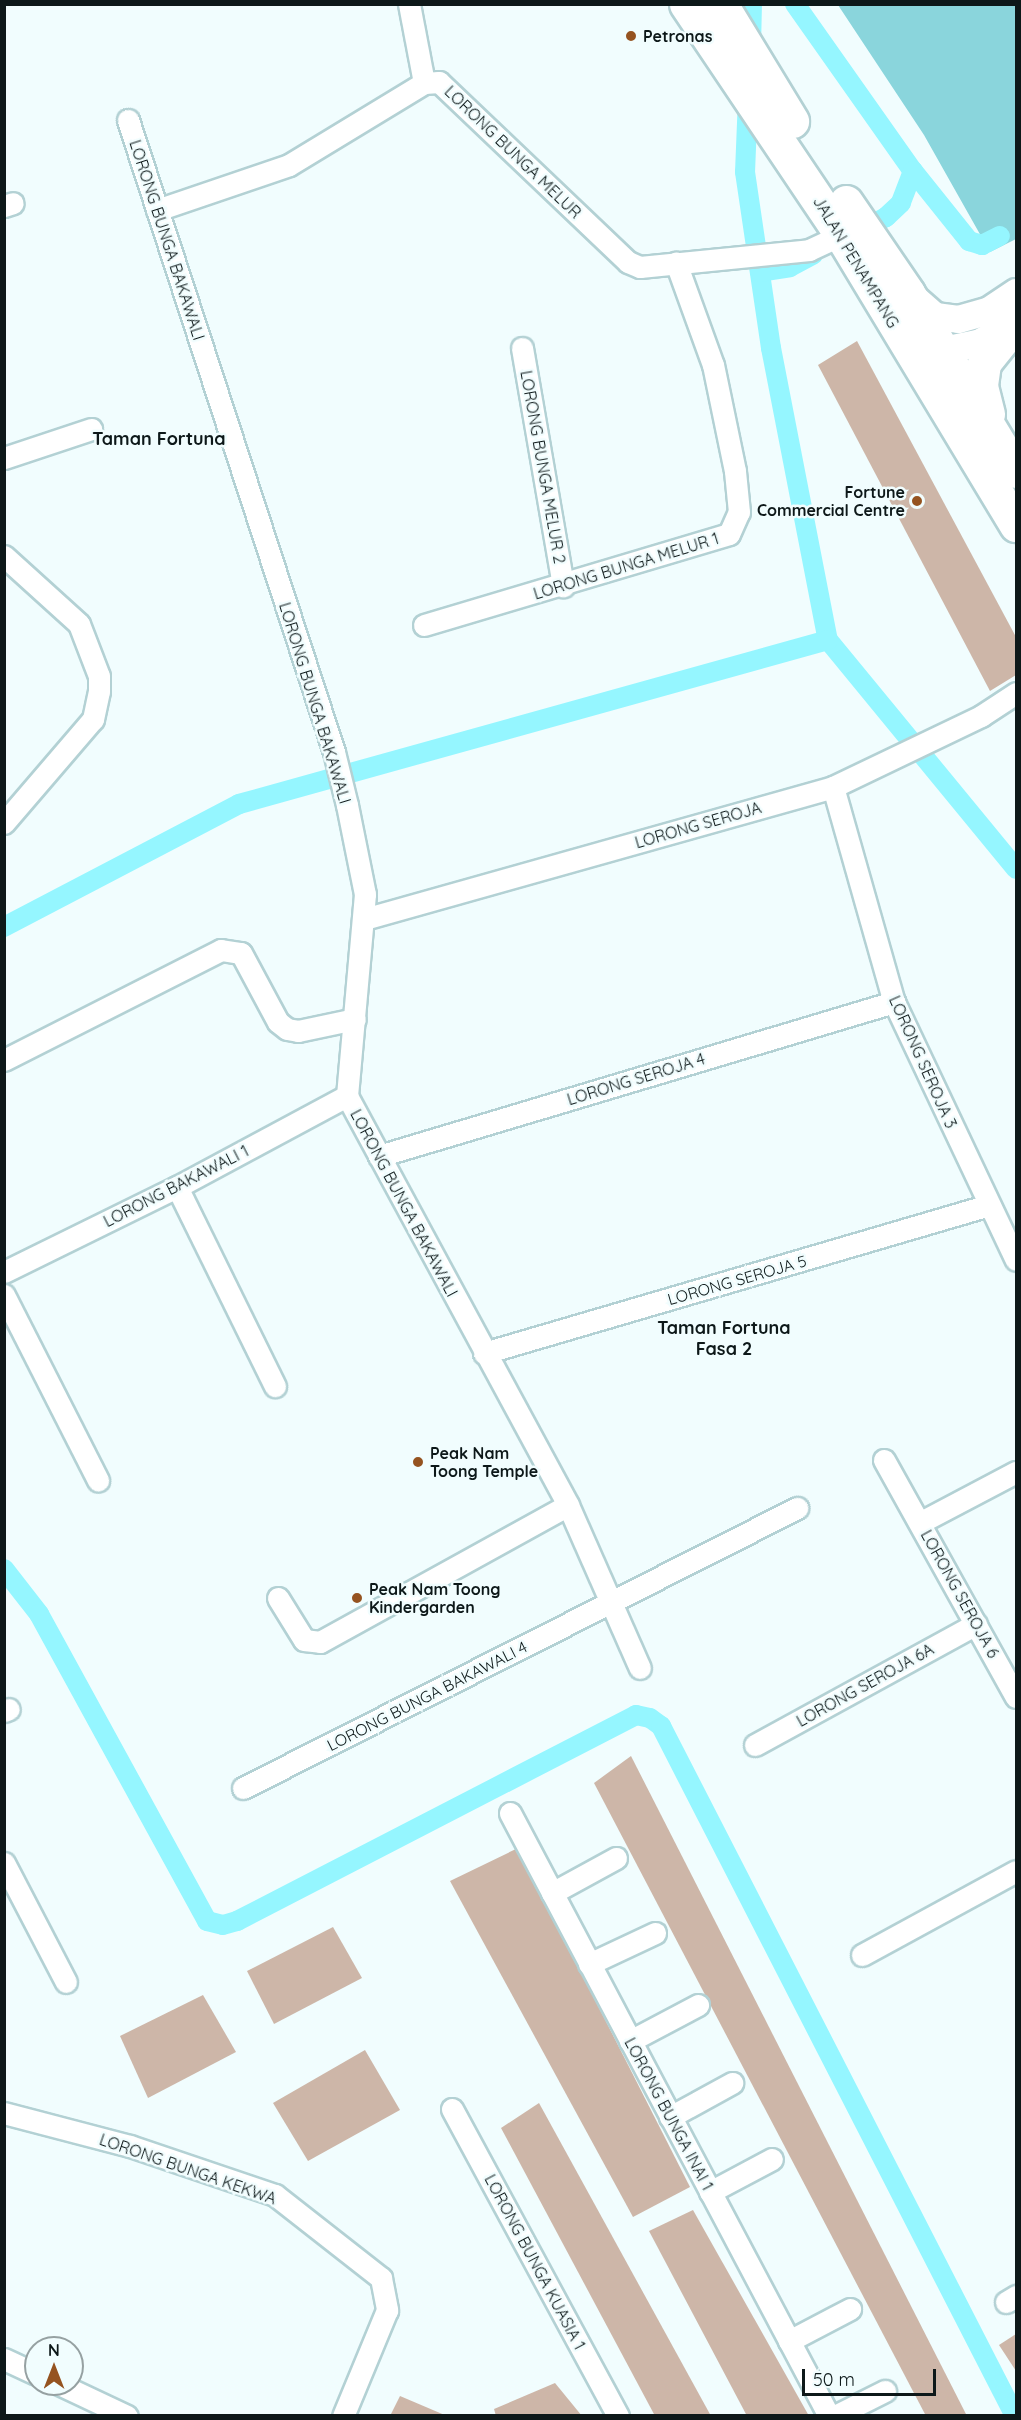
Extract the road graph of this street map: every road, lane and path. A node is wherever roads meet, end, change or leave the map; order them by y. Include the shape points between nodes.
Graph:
1 (409, 4) edge
2 (686, 4) edge
3 (721, 4) edge
4 (424, 83) junction
5 (128, 120) dead end
6 (157, 210) junction
7 (847, 224) junction
8 (676, 263) junction
9 (901, 285) junction
10 (1017, 292) edge
11 (1008, 318) edge
12 (899, 333) junction
13 (522, 348) dead end
14 (943, 351) junction
15 (90, 429) dead end
16 (994, 435) junction
17 (4, 458) edge
18 (1017, 471) edge
19 (1017, 525) edge
20 (4, 556) edge
21 (563, 586) junction
22 (424, 625) dead end
23 (1017, 693) edge
24 (833, 787) junction
25 (8, 830) edge
26 (364, 919) junction
27 (894, 1002) junction
28 (355, 1019) junction
29 (4, 1060) edge
30 (346, 1096) junction
31 (379, 1156) junction
32 (177, 1187) junction
33 (989, 1205) junction
34 (1017, 1260) edge
35 (4, 1272) edge
36 (4, 1295) edge
37 (484, 1353) junction
38 (275, 1386) dead end
39 (884, 1460) dead end
40 (1017, 1473) edge
41 (98, 1480) dead end
42 (568, 1505) junction
43 (797, 1508) dead end
44 (921, 1522) junction
45 (278, 1598) dead end
46 (611, 1604) junction
47 (976, 1624) junction
48 (640, 1668) dead end
49 (1017, 1697) edge
50 (754, 1745) dead end
51 (243, 1788) dead end
52 (510, 1813) dead end
53 (616, 1858) dead end
54 (4, 1863) edge
55 (1017, 1871) edge
56 (552, 1893) junction
57 (655, 1933) dead end
58 (862, 1955) dead end
59 (590, 1964) junction
60 (66, 1982) dead end
61 (698, 2005) dead end
62 (630, 2041) junction
63 (732, 2083) dead end
64 (452, 2109) dead end
65 (4, 2113) edge
66 (670, 2116) junction
67 (772, 2159) dead end
68 (710, 2192) junction
69 (850, 2309) dead end
70 (789, 2341) junction
71 (4, 2359) edge
72 (24, 2368) edge
73 (885, 2391) dead end
74 (84, 2395) edge
75 (128, 2415) edge
76 (343, 2415) edge
77 (618, 2415) edge
78 (829, 2415) edge
79 (835, 2415) edge

1 - 4 street
2 - 7 main road, JALAN PENAMPANG via 788,152
3 - 7 main road, JALAN PENAMPANG
4 - 6 street, LORONG BUNGA MELUR via 289,165
4 - 8 street, LORONG BUNGA MELUR via 439,82 451,90 628,262 640,267
5 - 6 street, LORONG BUNGA BAKAWALI
6 - 26 street, LORONG BUNGA BAKAWALI via 334,752 365,894
7 - 8 street, LORONG BUNGA MELUR via 809,250
7 - 9 main road, JALAN PENAMPANG
7 - 12 main road, JALAN PENAMPANG
8 - 21 street, LORONG BUNGA MELUR 1 via 713,365 735,471 737,524 729,534
9 - 11 street via 935,316
9 - 14 main road, JALAN PENAMPANG
10 - 11 street
11 - 14 street via 960,328 966,341 980,342
11 - 16 main road via 981,375
12 - 14 main road
12 - 19 main road, JALAN PENAMPANG
13 - 21 street, LORONG BUNGA MELUR 2
14 - 16 main road, JALAN PENAMPANG
15 - 17 street
16 - 18 main road, JALAN PENAMPANG
20 - 25 street via 79,624 99,676 93,719
21 - 22 street, LORONG BUNGA MELUR 1
23 - 24 street, LORONG SEROJA via 946,733
24 - 26 street, LORONG SEROJA
24 - 27 street, LORONG SEROJA 3
26 - 28 street, LORONG BUNGA BAKAWALI
27 - 31 street, LORONG SEROJA 4
27 - 33 street, LORONG SEROJA 3
28 - 29 street via 298,1031 286,1029 278,1022 241,953 221,950
28 - 30 street, LORONG BUNGA BAKAWALI
30 - 31 street, LORONG BUNGA BAKAWALI
30 - 32 street, LORONG BAKAWALI 1
31 - 37 street, LORONG BUNGA BAKAWALI
32 - 35 street, LORONG BAKAWALI 1
32 - 38 street
33 - 34 street, LORONG SEROJA 3
33 - 37 street, LORONG SEROJA 5
36 - 41 street
37 - 42 street, LORONG BUNGA BAKAWALI
39 - 44 street, LORONG SEROJA 6
40 - 44 street, LORONG SEROJA 6
42 - 45 street via 320,1642 304,1640
42 - 46 street, LORONG BUNGA BAKAWALI
43 - 46 street, LORONG BUNGA BAKAWALI 4
44 - 47 street, LORONG SEROJA 6
46 - 48 street, LORONG BUNGA BAKAWALI
46 - 51 street, LORONG BUNGA BAKAWALI 4
47 - 49 street, LORONG SEROJA 6
47 - 50 street, LORONG SEROJA 6A
52 - 56 street, LORONG BUNGA INAI 1
53 - 56 street
54 - 60 street
55 - 58 street
56 - 59 street, LORONG BUNGA INAI 1
57 - 59 street
59 - 62 street, LORONG BUNGA INAI 1
61 - 62 street
62 - 66 street, LORONG BUNGA INAI 1
63 - 66 street
64 - 77 street, LORONG BUNGA KUASIA 1
65 - 76 street, LORONG BUNGA KEKWA via 130,2146 275,2195 381,2278 387,2310
66 - 68 street, LORONG BUNGA INAI 1
67 - 68 street
68 - 70 street, LORONG BUNGA INAI 1
69 - 70 street
70 - 78 street, LORONG BUNGA INAI 1
71 - 72 street
73 - 79 street
74 - 75 street

